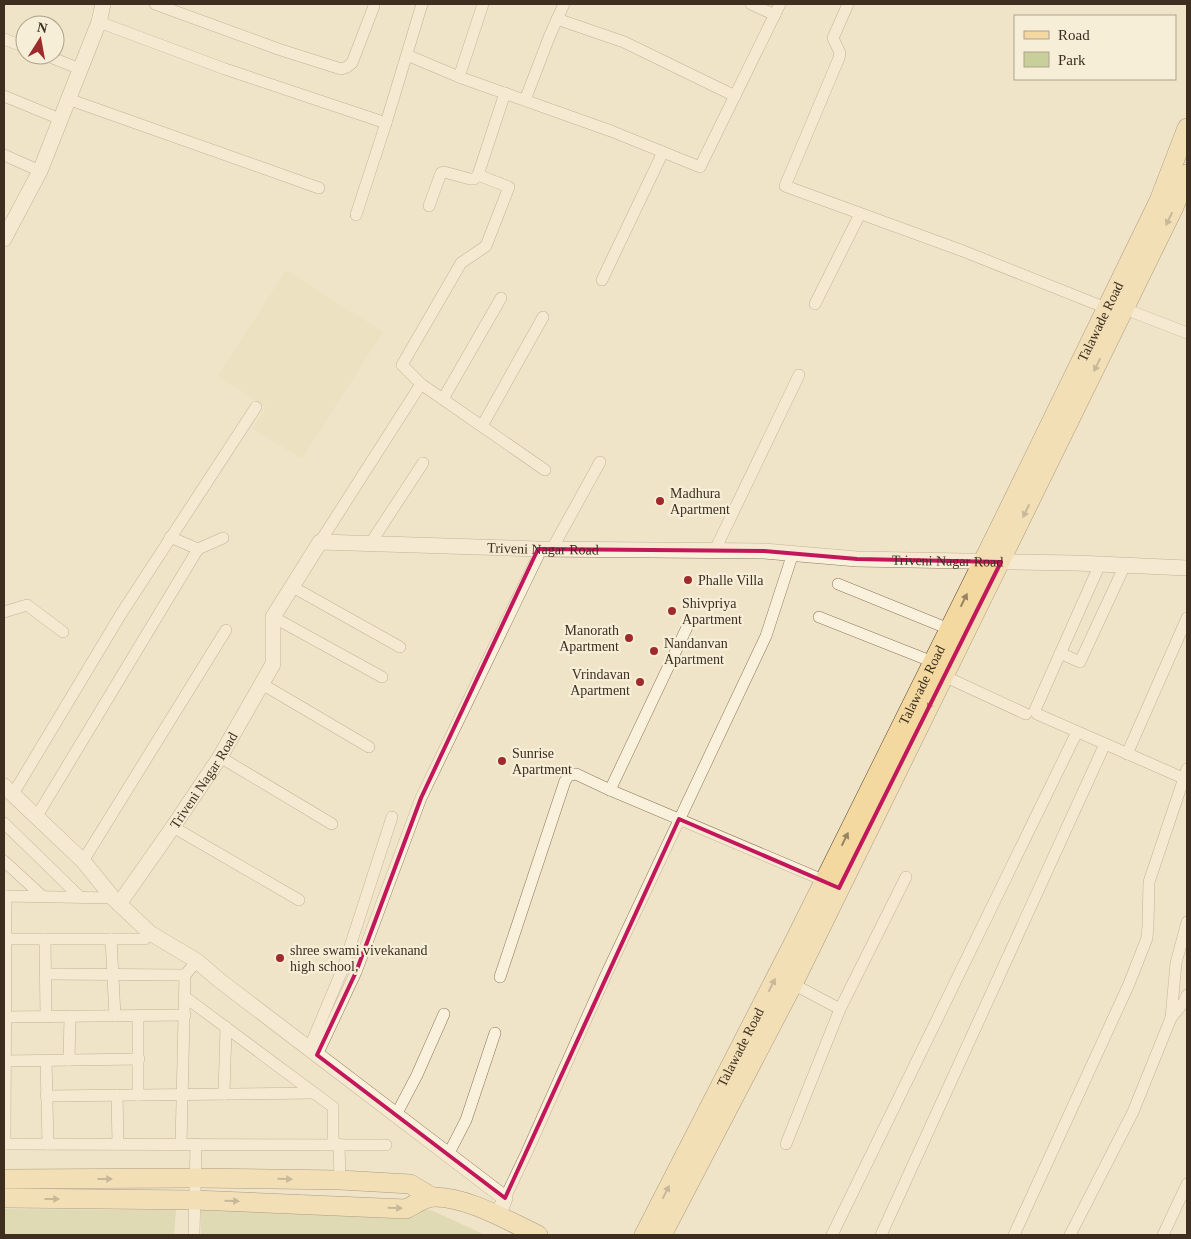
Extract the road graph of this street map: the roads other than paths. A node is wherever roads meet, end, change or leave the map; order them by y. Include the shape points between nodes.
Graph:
1 (103, 4) edge
2 (155, 4) edge
3 (374, 4) edge
4 (422, 4) edge
5 (484, 4) edge
6 (564, 4) edge
7 (751, 4) edge
8 (780, 4) edge
9 (848, 4) edge
10 (775, 15) junction
11 (558, 19) junction
12 (99, 22) junction
13 (407, 55) junction
14 (65, 63) edge
15 (80, 69) junction
16 (459, 77) junction
17 (505, 93) junction
18 (4, 96) edge
19 (735, 96) junction
20 (68, 99) junction
21 (525, 100) junction
22 (60, 119) junction
23 (386, 123) junction
24 (1187, 128) edge
25 (663, 152) junction
26 (4, 156) edge
27 (40, 171) junction
28 (1187, 174) edge
29 (478, 175) junction
30 (319, 188) dead end
31 (1170, 195) junction
32 (429, 206) dead end
33 (860, 214) junction
34 (356, 215) dead end
35 (6, 231) edge
36 (602, 280) dead end
37 (501, 298) dead end
38 (814, 304) dead end
39 (1118, 310) junction
40 (543, 318) dead end
41 (1187, 333) edge
42 (799, 376) dead end
43 (421, 384) junction
44 (443, 400) junction
45 (256, 407) dead end
46 (482, 426) junction
47 (600, 462) dead end
48 (423, 464) dead end
49 (545, 470) dead end
50 (170, 537) junction
51 (223, 538) dead end
52 (320, 542) junction
53 (370, 544) junction
54 (198, 549) junction
55 (545, 549) junction
56 (715, 550) junction
57 (793, 553) junction
58 (992, 562) junction
59 (1100, 564) junction
60 (1125, 565) junction
61 (1187, 568) edge
62 (838, 584) dead end
63 (291, 586) junction
64 (4, 612) edge
65 (273, 617) junction
66 (819, 617) dead end
67 (1187, 618) edge
68 (690, 621) dead end
69 (949, 629) junction
70 (226, 630) dead end
71 (63, 632) dead end
72 (400, 647) dead end
73 (1060, 653) junction
74 (939, 669) junction
75 (382, 677) dead end
76 (262, 684) junction
77 (1026, 714) dead end
78 (1077, 732) junction
79 (1105, 744) junction
80 (369, 747) dead end
81 (1127, 754) junction
82 (220, 757) junction
83 (1185, 774) edge
84 (8, 790) edge
85 (610, 790) junction
86 (37, 816) junction
87 (392, 816) dead end
88 (679, 819) junction
89 (4, 823) edge
90 (332, 824) dead end
91 (173, 827) junction
92 (4, 861) edge
93 (83, 861) junction
94 (906, 877) dead end
95 (832, 884) junction
96 (5, 896) edge
97 (41, 896) junction
98 (80, 897) junction
99 (299, 900) dead end
100 (116, 901) junction
101 (1187, 922) edge
102 (150, 933) junction
103 (6, 939) junction
104 (46, 939) junction
105 (112, 939) junction
106 (197, 961) junction
107 (5, 974) edge
108 (46, 974) junction
109 (113, 974) junction
110 (185, 975) junction
111 (500, 977) dead end
112 (793, 984) junction
113 (1187, 995) edge
114 (185, 997) junction
115 (840, 1009) junction
116 (444, 1014) dead end
117 (185, 1015) junction
118 (46, 1016) junction
119 (70, 1016) junction
120 (115, 1016) junction
121 (138, 1016) junction
122 (5, 1017) edge
123 (1171, 1018) junction
124 (226, 1027) junction
125 (495, 1033) dead end
126 (313, 1052) junction
127 (139, 1059) junction
128 (69, 1060) junction
129 (6, 1061) junction
130 (46, 1061) junction
131 (314, 1093) junction
132 (224, 1094) junction
133 (5, 1095) edge
134 (117, 1095) junction
135 (138, 1095) junction
136 (183, 1095) junction
137 (46, 1096) junction
138 (396, 1115) junction
139 (5, 1144) edge
140 (48, 1144) junction
141 (118, 1144) junction
142 (181, 1144) junction
143 (196, 1144) junction
144 (336, 1144) junction
145 (786, 1144) dead end
146 (386, 1145) dead end
147 (448, 1155) junction
148 (195, 1178) junction
149 (4, 1179) edge
150 (340, 1180) junction
151 (1187, 1184) edge
152 (432, 1197) junction
153 (4, 1198) edge
154 (505, 1198) junction
155 (194, 1200) junction
156 (498, 1216) junction
157 (194, 1235) edge
158 (538, 1235) edge
159 (644, 1235) edge
160 (662, 1235) edge
161 (832, 1235) edge
162 (881, 1235) edge
163 (1014, 1235) edge
164 (1070, 1235) edge
165 (1163, 1235) edge

1 - 12 street
2 - 3 street via 341,69 355,57
4 - 13 street
5 - 16 street
6 - 11 street
7 - 10 street
8 - 10 street
9 - 33 street via 833,38 840,52 839,58 784,186
10 - 19 street
11 - 19 street via 624,42
11 - 21 street
12 - 15 street
12 - 23 street via 224,69
13 - 16 street
13 - 23 street
14 - 15 street
15 - 20 street
16 - 17 street
17 - 21 street
17 - 29 street
18 - 22 street
19 - 25 street via 700,166
20 - 22 street
20 - 30 street
21 - 25 street
22 - 27 street
23 - 34 street
24 - 31 main road, Talawade Road
25 - 36 street
26 - 27 street
27 - 35 street
28 - 31 main road, Talawade Road
29 - 32 street via 470,179 441,173
29 - 43 street via 509,187 486,246 461,263 402,365
31 - 39 main road, Talawade Road
33 - 38 street
33 - 39 street
37 - 44 street
39 - 41 street
39 - 58 main road, Talawade Road
40 - 46 street
42 - 56 street
43 - 44 street
43 - 52 street
44 - 46 street
45 - 50 street
46 - 49 street
47 - 55 street
48 - 53 street
50 - 54 street
50 - 84 street
51 - 54 street
52 - 53 street, Triveni Nagar Road
52 - 63 street
53 - 55 street, Triveni Nagar Road
54 - 86 street
55 - 56 street, Triveni Nagar Road
55 - 126 street via 538,556 421,798 356,972
56 - 57 street, Triveni Nagar Road
57 - 58 street, Triveni Nagar Road via 857,559
57 - 88 street via 766,636
58 - 59 street, Triveni Nagar Road
69 -> 58 main road, Talawade Road
58 - 74 main road, Talawade Road
59 - 60 street, Triveni Nagar Road
59 - 73 street
60 - 61 street, Triveni Nagar Road
60 - 73 street via 1080,662
62 - 69 street
63 - 65 street
63 - 72 street
64 - 71 street via 27,605
65 - 75 street
65 - 76 street, Triveni Nagar Road via 274,664
66 - 74 street
67 - 81 street
68 - 85 street
69 - 74 main road, Talawade Road
70 - 93 street
73 - 78 street via 1035,710 1036,714
74 - 77 street
74 - 95 main road, Talawade Road
76 - 80 street
76 - 82 street, Triveni Nagar Road
78 - 79 street
78 - 161 street
79 - 81 street
79 - 162 street
81 - 83 street
82 - 90 street
82 - 91 street, Triveni Nagar Road
83 - 163 street via 1149,882 1147,938
84 - 86 street
85 - 88 street
85 - 111 street via 576,774 569,775 565,781
86 - 93 street
87 - 126 street
88 - 95 street
88 - 154 street
89 - 98 street
91 - 99 street
91 - 100 street, Triveni Nagar Road
92 - 97 street
93 - 100 street
94 - 115 street
95 - 112 main road, Talawade Road
159 -> 95 main road, Talawade Road
96 - 97 street
96 - 103 street
97 - 98 street
98 - 100 street
100 - 102 street
101 - 123 street via 1176,963
102 - 105 street via 145,939
102 - 106 street
103 - 104 street
103 - 107 street
104 - 105 street
104 - 108 street
105 - 109 street
106 - 110 street
106 - 126 street
107 - 122 street
108 - 109 street
108 - 118 street
109 - 110 street
109 - 120 street
110 - 114 street
112 - 115 street
112 - 160 main road, Talawade Road
113 - 123 street
114 - 117 street
114 - 124 street
115 - 145 street
116 - 138 street
117 - 121 street
117 - 136 street
118 - 119 street
118 - 122 street
119 - 120 street
119 - 128 street
120 - 121 street
121 - 127 street
122 - 129 street
123 - 164 street via 1133,1112
124 - 131 street
124 - 132 street
125 - 147 street via 466,1120
126 - 138 street
127 - 128 street
127 - 135 street
128 - 130 street
129 - 130 street
129 - 133 street
130 - 137 street
131 - 132 street
131 - 144 street via 333,1107
132 - 136 street
133 - 139 street
134 - 135 street
134 - 137 street
134 - 141 street
135 - 136 street
136 - 142 street
137 - 140 street
138 - 147 street
139 - 140 street
140 - 141 street
141 - 142 street
142 - 143 street
143 - 144 street
143 - 148 street
144 - 146 street
144 - 150 street
147 - 154 street
149 -> 148 main road
148 -> 150 main road
148 - 155 street
150 - 152 main road via 410,1184
151 - 165 street
155 -> 152 main road via 406,1209
152 - 156 main road via 475,1206
153 -> 155 main road
154 - 156 street
155 - 157 street
156 - 158 main road

